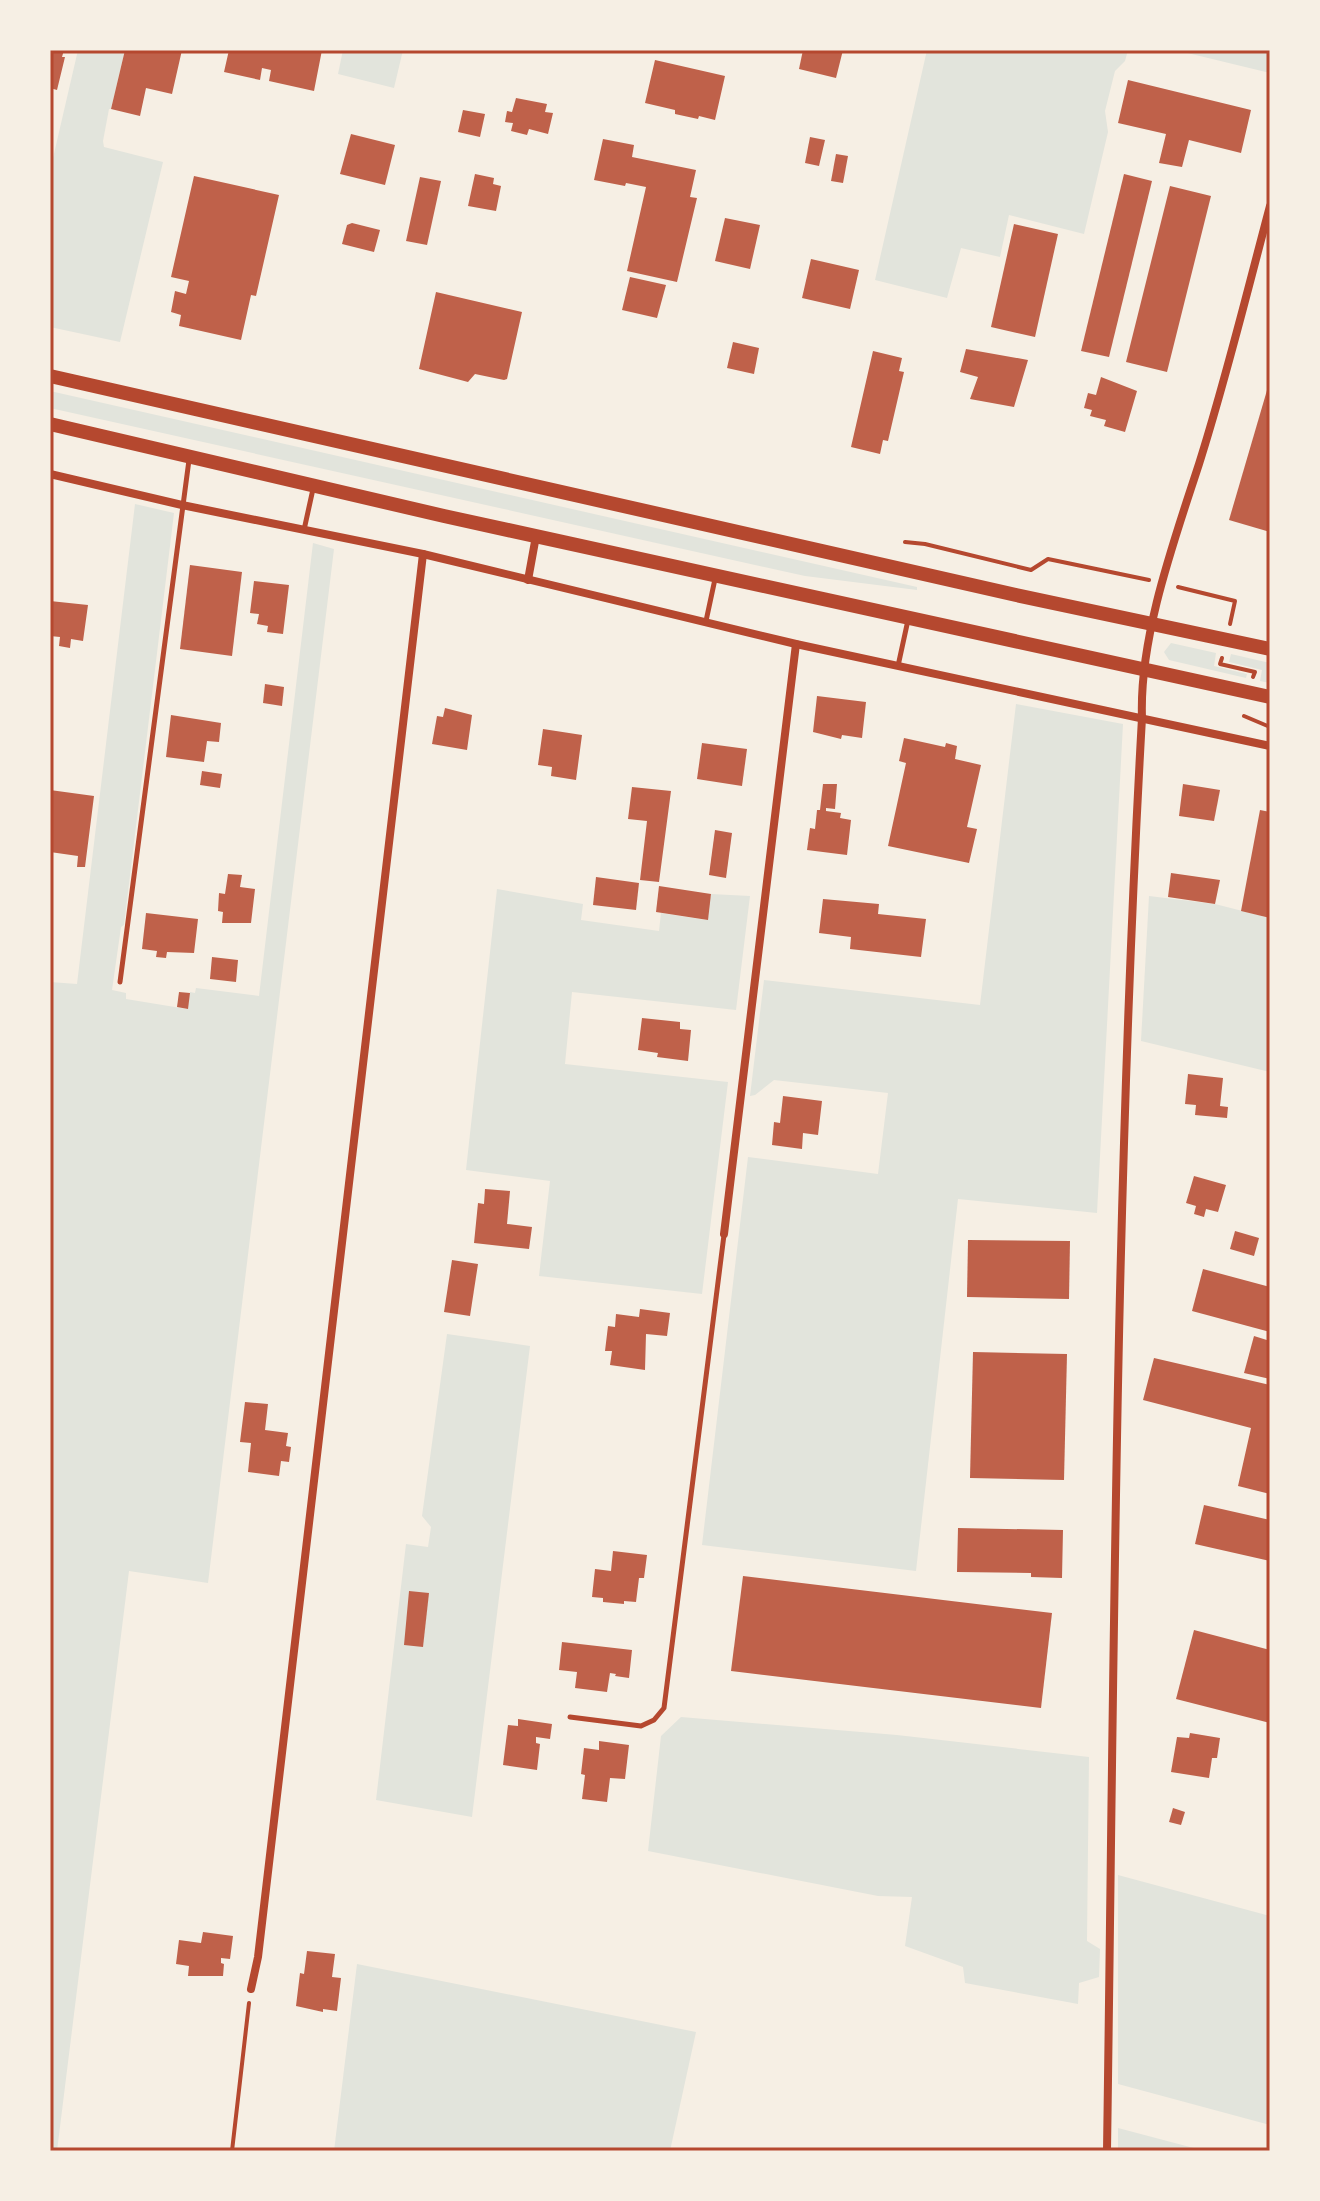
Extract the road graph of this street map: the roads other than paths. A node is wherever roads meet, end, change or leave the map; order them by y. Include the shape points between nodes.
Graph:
1 (1270, 206) edge
2 (50, 376) edge
3 (51, 428) edge
4 (190, 457) junction
5 (50, 474) edge
6 (313, 485) junction
7 (182, 505) junction
8 (304, 531) junction
9 (536, 536) junction
10 (423, 554) junction
11 (716, 577) junction
12 (528, 580) junction
13 (909, 618) junction
14 (706, 621) junction
15 (1153, 624) junction
16 (796, 644) junction
17 (1270, 649) edge
18 (898, 666) junction
19 (1143, 669) junction
20 (1270, 697) edge
21 (1142, 718) junction
22 (1270, 746) edge
23 (120, 982) dead end
24 (724, 1234) joint
25 (570, 1717) dead end
26 (251, 1989) road end
27 (1107, 2151) edge

1 - 15 street
2 - 15 main road
3 - 4 main road
4 - 6 main road
4 - 7 lane
5 - 7 street
6 - 8 lane
6 - 9 main road
7 - 8 street
7 - 23 lane
8 - 10 street
9 - 11 main road
9 - 12 street
10 - 12 street
10 - 26 street
11 - 13 main road
11 - 14 lane
12 - 14 street
13 - 18 lane
13 - 19 main road
14 - 16 street
15 - 17 main road
15 - 19 street
16 - 18 street
16 - 24 street
18 - 21 street
19 - 20 main road
19 - 21 street
21 - 22 street
21 - 27 street via 1121,1222
24 - 25 lane via 664,1708 641,1726

